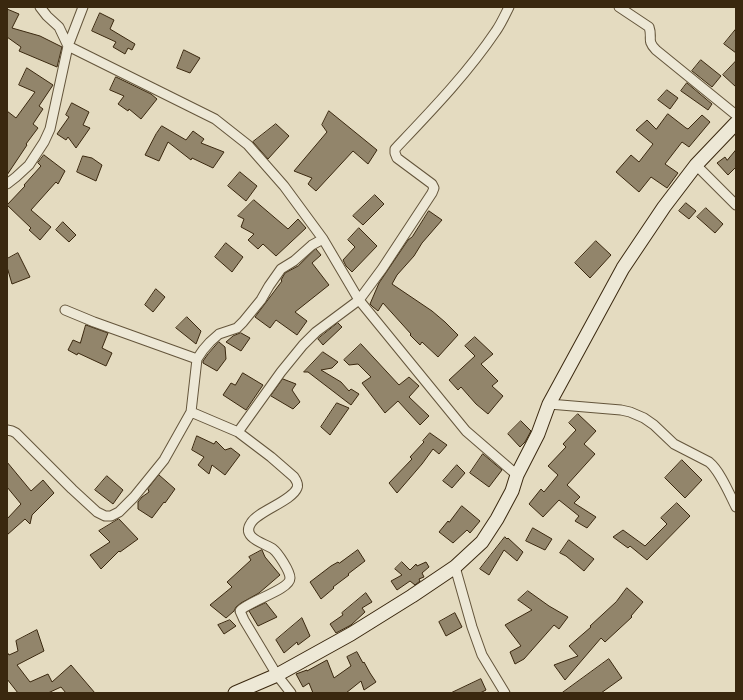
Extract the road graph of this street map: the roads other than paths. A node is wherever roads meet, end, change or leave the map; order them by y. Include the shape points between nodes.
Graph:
1 (40, 7) edge
2 (83, 7) edge
3 (509, 7) edge
4 (619, 7) edge
5 (68, 46) junction
6 (736, 115) edge
7 (736, 123) edge
8 (696, 165) junction
9 (7, 184) edge
10 (736, 205) edge
11 (323, 239) junction
12 (359, 300) junction
13 (65, 310) dead end
14 (197, 359) junction
15 (549, 404) junction
16 (191, 412) junction
17 (7, 430) edge
18 (238, 432) junction
19 (517, 475) junction
20 (736, 507) edge
21 (455, 567) junction
22 (277, 675) junction
23 (235, 693) edge
24 (291, 693) edge
25 (505, 693) edge

1 - 5 street via 59,27
2 - 5 street
3 - 12 street via 497,30 470,67 395,149 397,158 434,188 409,229
4 - 6 street via 650,27 651,44 656,50
5 - 9 street via 50,128 44,142 29,165
5 - 11 street via 215,119 248,146 284,186
7 - 8 street
8 - 10 street
8 - 15 street via 623,268
11 - 12 street
11 - 14 street via 281,269 243,322 237,328 219,334
12 - 18 street via 303,345
12 - 19 street via 466,431
13 - 14 street
14 - 16 street
15 - 19 street via 538,434
15 - 20 street via 621,410 644,418 674,444 709,462 717,471
16 - 17 street via 164,460 134,497 119,512 111,516 97,512 16,433
16 - 18 street
18 - 22 street via 283,467 298,484 292,494 249,525 249,533 253,538 274,550 289,573 290,580 282,588 240,611
19 - 21 street via 512,491 482,542
21 - 22 street via 351,634
21 - 25 street via 482,655
22 - 23 street
22 - 24 street

